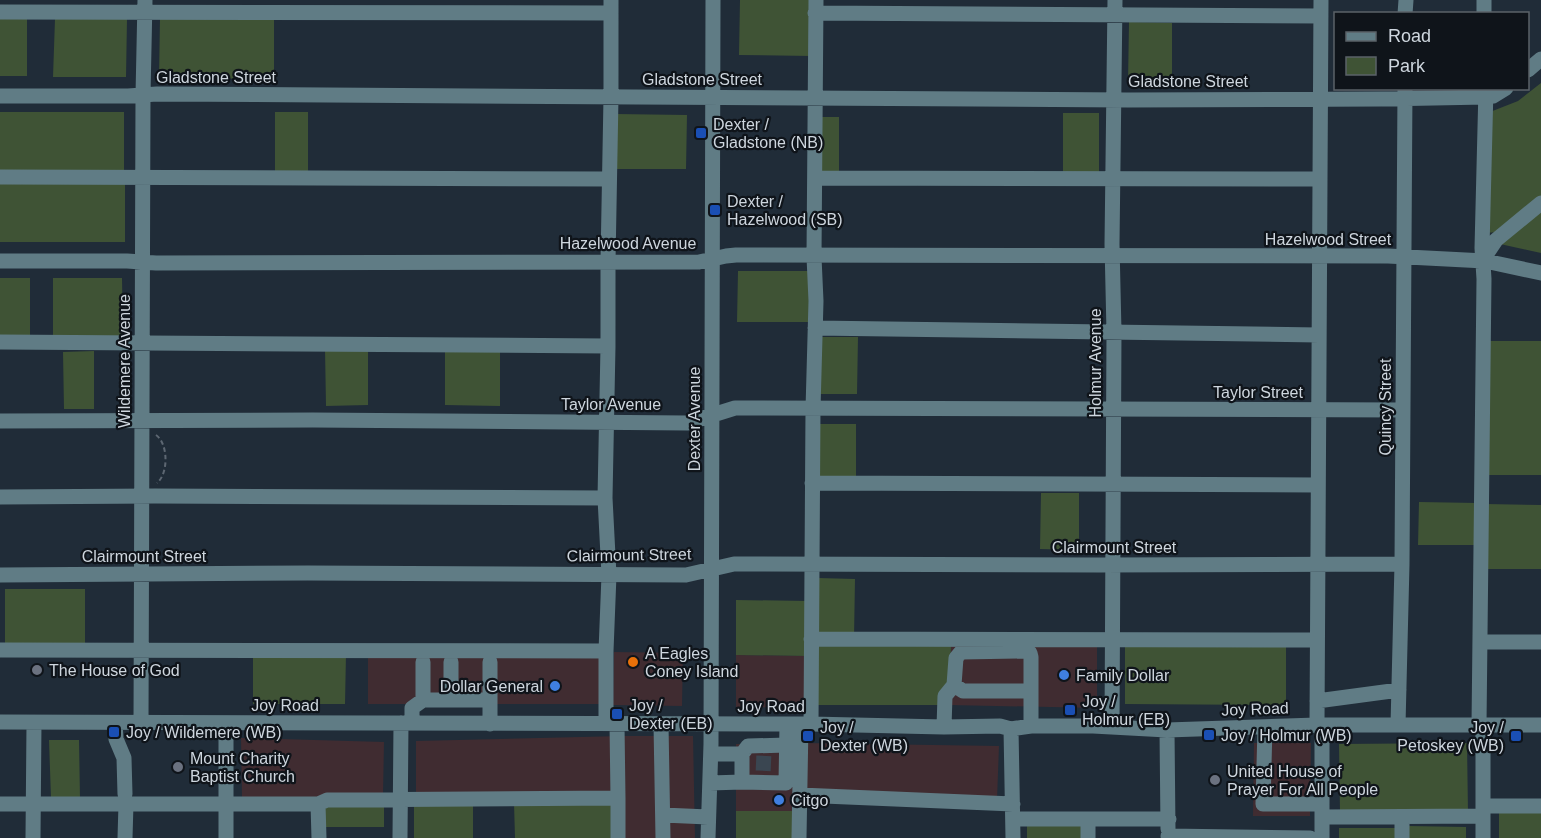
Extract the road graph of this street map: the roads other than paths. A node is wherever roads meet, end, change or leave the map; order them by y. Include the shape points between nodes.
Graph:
1 (713, 0) edge
2 (1321, 0) edge
3 (145, 6) edge
4 (611, 6) edge
5 (815, 7) edge
6 (1115, 8) edge
7 (0, 12) edge
8 (1321, 16) junction
9 (1541, 59) edge
10 (1529, 68) edge
11 (1503, 90) edge
12 (1405, 93) edge
13 (1486, 93) edge
14 (143, 95) junction
15 (0, 96) edge
16 (611, 97) junction
17 (713, 97) junction
18 (815, 97) junction
19 (1113, 99) junction
20 (1320, 99) junction
21 (0, 177) edge
22 (815, 178) junction
23 (1113, 178) junction
24 (143, 179) junction
25 (609, 179) junction
26 (1320, 179) junction
27 (1541, 203) edge
28 (1113, 255) junction
29 (814, 256) junction
30 (1319, 256) junction
31 (1404, 258) junction
32 (712, 259) junction
33 (0, 261) edge
34 (1482, 261) junction
35 (143, 262) junction
36 (608, 262) junction
37 (1541, 273) edge
38 (815, 328) junction
39 (1114, 332) junction
40 (1319, 335) junction
41 (0, 342) edge
42 (142, 342) junction
43 (608, 346) junction
44 (813, 409) junction
45 (1113, 410) junction
46 (1318, 410) junction
47 (1403, 410) junction
48 (712, 416) junction
49 (0, 421) edge
50 (142, 421) junction
51 (607, 423) junction
52 (812, 483) junction
53 (1113, 486) junction
54 (1317, 486) junction
55 (142, 496) junction
56 (0, 497) edge
57 (605, 498) junction
58 (812, 564) junction
59 (1317, 564) junction
60 (1402, 564) junction
61 (1112, 565) junction
62 (712, 569) junction
63 (141, 574) junction
64 (0, 575) edge
65 (609, 575) junction
66 (811, 639) junction
67 (1112, 640) junction
68 (1317, 640) junction
69 (1480, 642) junction
70 (1541, 642) edge
71 (0, 650) edge
72 (141, 650) junction
73 (606, 651) junction
74 (423, 662) dead end
75 (451, 662) dead end
76 (490, 662) dead end
77 (954, 685) junction
78 (1399, 690) junction
79 (1030, 691) junction
80 (423, 699) junction
81 (452, 700) junction
82 (490, 700) junction
83 (1317, 700) junction
84 (0, 723) edge
85 (34, 723) junction
86 (115, 723) junction
87 (141, 723) junction
88 (226, 723) junction
89 (407, 723) junction
90 (442, 723) junction
91 (464, 723) junction
92 (490, 724) junction
93 (611, 724) junction
94 (661, 724) junction
95 (711, 724) junction
96 (749, 724) junction
97 (800, 724) junction
98 (1319, 725) junction
99 (1398, 725) junction
100 (1481, 725) junction
101 (1541, 725) edge
102 (1031, 726) junction
103 (944, 727) junction
104 (1112, 727) junction
105 (1264, 727) junction
106 (1011, 729) junction
107 (1167, 730) junction
108 (787, 745) junction
109 (711, 754) junction
110 (747, 756) junction
111 (742, 782) junction
112 (710, 783) junction
113 (800, 795) junction
114 (618, 798) junction
115 (125, 799) junction
116 (400, 800) junction
117 (0, 804) edge
118 (33, 804) junction
119 (226, 804) junction
120 (318, 804) junction
121 (1541, 806) edge
122 (1013, 811) junction
123 (1322, 811) junction
124 (1483, 811) junction
125 (663, 815) junction
126 (708, 817) junction
127 (1402, 817) junction
128 (1169, 819) junction
129 (1088, 820) junction
130 (1168, 837) edge
131 (33, 838) edge
132 (126, 838) edge
133 (226, 838) edge
134 (319, 838) edge
135 (400, 838) edge
136 (618, 838) edge
137 (663, 838) edge
138 (708, 838) edge
139 (799, 838) edge
140 (1013, 838) edge
141 (1088, 838) edge
142 (1310, 838) edge
143 (1322, 838) edge
144 (1402, 838) edge
145 (1483, 838) edge

1 - 17 street, Dexter Avenue
2 - 8 street
3 - 4 street
3 - 7 street
3 - 14 street, Wildemere Avenue
4 - 16 street
5 - 6 street
5 - 18 street
6 - 8 street
6 - 19 street, Holmur Avenue
8 - 20 street
9 - 10 street
11 - 13 street via 1493,96
12 - 13 street, Gladstone Street
12 - 20 street, Gladstone Street
12 - 31 street, Quincy Street
13 - 34 street
14 - 15 street, Gladstone Street
14 - 16 street, Gladstone Street
14 - 24 street, Wildemere Avenue
16 - 17 street, Gladstone Street
16 - 25 street
17 - 18 street, Gladstone Street
17 - 32 street, Dexter Avenue
18 - 19 street, Gladstone Street
18 - 22 street
19 - 20 street, Gladstone Street
19 - 23 street, Holmur Avenue
20 - 26 street
21 - 24 street
22 - 23 street
22 - 29 street
23 - 26 street
23 - 28 street, Holmur Avenue
24 - 25 street
24 - 35 street, Wildemere Avenue
25 - 36 street
26 - 30 street
27 - 34 street via 1496,240
28 - 29 street, Hazelwood Avenue
28 - 30 street, Hazelwood Street
28 - 39 street, Holmur Avenue
29 - 32 street, Hazelwood Avenue
29 - 38 street
30 - 31 street, Hazelwood Street
30 - 40 street
31 - 34 street, Hazelwood Street
31 - 47 street, Quincy Street
32 - 36 street, Hazelwood Avenue
32 - 48 street, Dexter Avenue
33 - 35 street
34 - 37 street, Hazelwood Street
34 - 69 street
35 - 36 street, Hazelwood Avenue
35 - 42 street, Wildemere Avenue
36 - 43 street
38 - 39 street
38 - 44 street
39 - 40 street
39 - 45 street, Holmur Avenue
40 - 46 street
41 - 42 street
42 - 43 street
42 - 50 street, Wildemere Avenue
43 - 51 street
44 - 45 street, Taylor Avenue
44 - 48 street, Taylor Avenue via 735,408
44 - 52 street
45 - 46 street, Taylor Street
45 - 53 street, Holmur Avenue
46 - 47 street, Taylor Street
46 - 54 street
47 - 60 street, Quincy Street
48 - 51 street, Taylor Avenue via 687,423
48 - 62 street, Dexter Avenue
49 - 50 street
50 - 51 street, Taylor Avenue
50 - 55 street, Wildemere Avenue
51 - 57 street
52 - 53 street
52 - 58 street
53 - 54 street
53 - 61 street, Holmur Avenue
54 - 59 street
55 - 56 street
55 - 57 street
55 - 63 street, Wildemere Avenue
57 - 65 street
58 - 61 street, Clairmount Street
58 - 62 street, Clairmount Street via 734,564
58 - 66 street
59 - 60 street, Clairmount Street
59 - 61 street, Clairmount Street
59 - 68 street
60 - 78 street, Quincy Street
61 - 67 street, Holmur Avenue
62 - 65 street, Clairmount Street via 686,575
62 - 95 street, Dexter Avenue
63 - 64 street, Clairmount Street
63 - 65 street, Clairmount Street
63 - 72 street, Wildemere Avenue
65 - 73 street
66 - 67 street
66 - 97 street
67 - 68 street
67 - 104 street, Holmur Avenue
68 - 83 street
69 - 70 street
69 - 100 street
71 - 72 street
72 - 73 street
72 - 87 street, Wildemere Avenue
73 - 93 street
74 - 80 street
75 - 81 street
76 - 82 street
77 - 79 street via 963,691
77 - 79 street via 956,658 961,652 1026,651 1031,657
77 - 103 street via 945,696
78 - 83 street
78 - 99 street, Quincy Street
79 - 102 street
80 - 81 street
80 - 89 street via 412,708
81 - 82 street
81 - 90 street
81 - 91 street
82 - 92 street
83 - 98 street
84 - 85 street, Joy Road
85 - 86 street, Joy Road
85 - 118 street
86 - 87 street, Joy Road
86 - 115 street via 116,739 124,758
87 - 88 street, Joy Road
88 - 89 street, Joy Road
88 - 119 street
89 - 90 street, Joy Road
89 - 116 street
90 - 91 street, Joy Road
91 - 92 street, Joy Road
92 - 93 street, Joy Road
93 - 94 street, Joy Road
93 - 114 street
94 - 95 street, Joy Road
94 - 125 street
95 - 96 street, Joy Road
95 - 109 street, Dexter Avenue
96 - 97 street, Joy Road
96 - 110 street
97 - 103 street, Joy Road
97 - 108 street
97 - 113 street
98 - 99 street, Joy Road
98 - 105 street, Joy Road
98 - 123 street
99 - 100 street, Joy Road
100 - 101 street, Joy Road
100 - 124 street
102 - 104 street, Joy Road
102 - 106 street, Joy Road
103 - 106 street, Joy Road
104 - 107 street, Joy Road
105 - 107 street, Joy Road
105 - 123 street via 1263,804
106 - 122 street
107 - 128 street
108 - 110 street
108 - 111 street via 782,764 786,783
109 - 110 street
109 - 112 street, Dexter Avenue
110 - 111 street
111 - 112 street
112 - 126 street, Dexter Avenue
113 - 122 street
113 - 139 street
114 - 116 street
114 - 136 street
115 - 118 street
115 - 119 street
115 - 132 street
116 - 120 street via 327,800
116 - 135 street
117 - 118 street
118 - 131 street
119 - 120 street
119 - 133 street
120 - 134 street
121 - 124 street
122 - 129 street
122 - 140 street
123 - 127 street
123 - 143 street
124 - 127 street
124 - 145 street
125 - 126 street
125 - 137 street
126 - 138 street, Dexter Avenue
127 - 144 street
128 - 129 street
128 - 130 street
129 - 141 street
130 - 142 street

